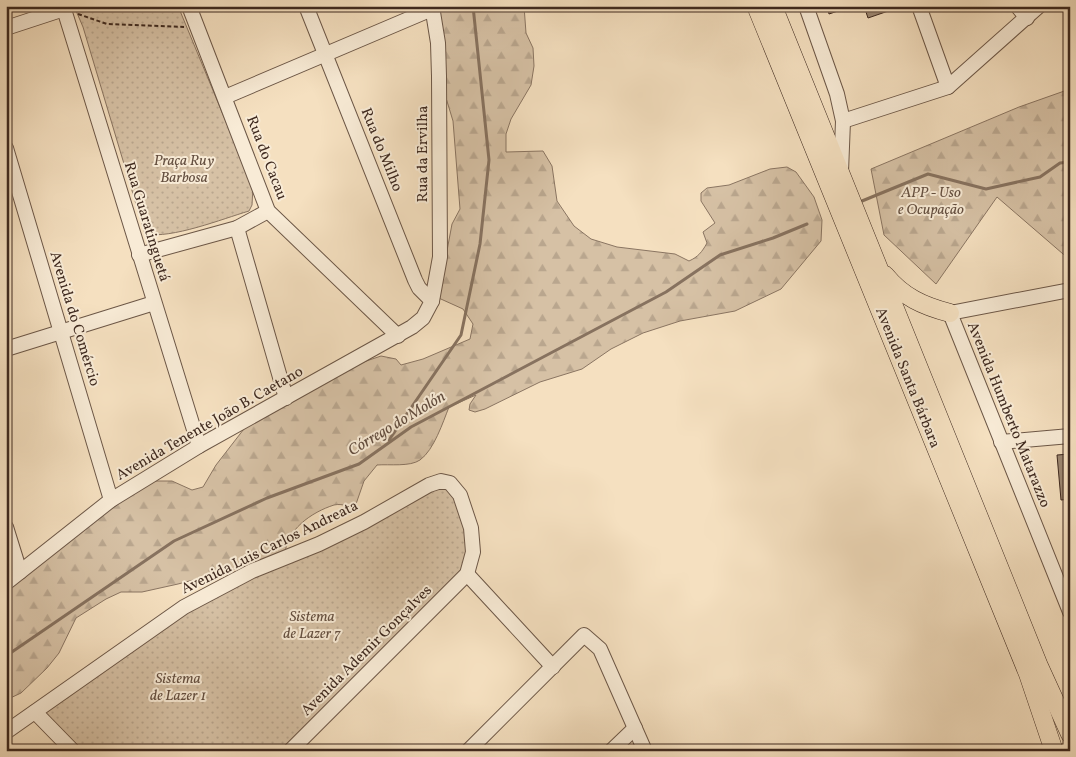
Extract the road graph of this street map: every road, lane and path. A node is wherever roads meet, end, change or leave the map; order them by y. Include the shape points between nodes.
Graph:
1 (189, 6) edge
2 (306, 6) edge
3 (756, 6) edge
4 (773, 6) edge
5 (806, 6) edge
6 (919, 6) edge
7 (1017, 6) edge
8 (1039, 6) edge
9 (432, 7) edge
10 (64, 8) edge
11 (1027, 18) junction
12 (6, 28) edge
13 (198, 28) junction
14 (325, 54) junction
15 (948, 87) junction
16 (225, 97) junction
17 (843, 121) junction
18 (6, 148) edge
19 (841, 177) junction
20 (268, 211) junction
21 (237, 228) junction
22 (139, 255) junction
23 (877, 265) junction
24 (1070, 290) edge
25 (432, 301) junction
26 (154, 303) junction
27 (950, 313) junction
28 (61, 332) junction
29 (398, 336) junction
30 (6, 349) edge
31 (286, 398) junction
32 (1070, 436) edge
33 (1002, 442) junction
34 (199, 446) junction
35 (111, 500) junction
36 (6, 527) edge
37 (20, 572) junction
38 (467, 574) junction
39 (6, 583) edge
40 (1070, 612) edge
41 (553, 666) junction
42 (35, 712) junction
43 (635, 728) junction
44 (6, 732) edge
45 (1070, 734) edge
46 (74, 751) edge
47 (290, 751) edge
48 (468, 751) edge
49 (611, 751) edge
50 (645, 751) edge
51 (1054, 751) edge

1 - 13 street, Rua do Cacau
2 - 14 street, Rua do Milho
3 - 51 main road, Avenida Santa Bárbara via 1028,674
4 - 19 main road, Avenida Santa Bárbara
5 - 17 street via 828,64
6 - 15 street
7 - 11 street
8 - 11 street
9 - 14 street
9 - 25 street, Rua da Ervilha via 440,76 440,257
10 - 12 street
10 - 13 path via 106,24
10 - 22 street, Rua Guaratinguetá
11 - 15 street
13 - 16 street, Rua do Cacau
14 - 16 street
14 - 25 street, Rua do Milho via 415,280
15 - 17 street
16 - 20 street, Rua do Cacau
17 - 19 street
18 - 28 street, Avenida do Comércio
19 - 23 main road, Avenida Santa Bárbara
20 - 21 street
20 - 29 street, Rua do Cacau
21 - 22 street
21 - 31 street
22 - 26 street, Rua Guaratinguetá
23 - 27 main road via 907,297
23 - 45 main road, Avenida Santa Bárbara via 1039,666
24 - 27 street
25 - 29 street, Avenida Tenente João B. Caetano via 423,318
26 - 28 street
26 - 34 street, Rua Guaratinguetá
27 - 33 street, Avenida Humberto Matarazzo
28 - 30 street
28 - 35 street, Avenida do Comércio
29 - 31 street, Avenida Tenente João B. Caetano
31 - 34 street, Avenida Tenente João B. Caetano
32 - 33 street
33 - 40 street, Avenida Humberto Matarazzo
34 - 35 street, Avenida Tenente João B. Caetano
35 - 37 street, Avenida Tenente João B. Caetano
36 - 37 street
37 - 39 street, Avenida Tenente João B. Caetano
38 - 41 street
38 - 42 street, Avenida Luis Carlos Andreata via 473,552 471,528 460,495 450,483 441,481 349,529 252,571 184,607
38 - 47 street, Avenida Ademir Gonçalves
41 - 43 street via 584,635 600,649
41 - 48 street
42 - 44 street, Avenida Luis Carlos Andreata
42 - 46 street
43 - 49 street
43 - 50 street

